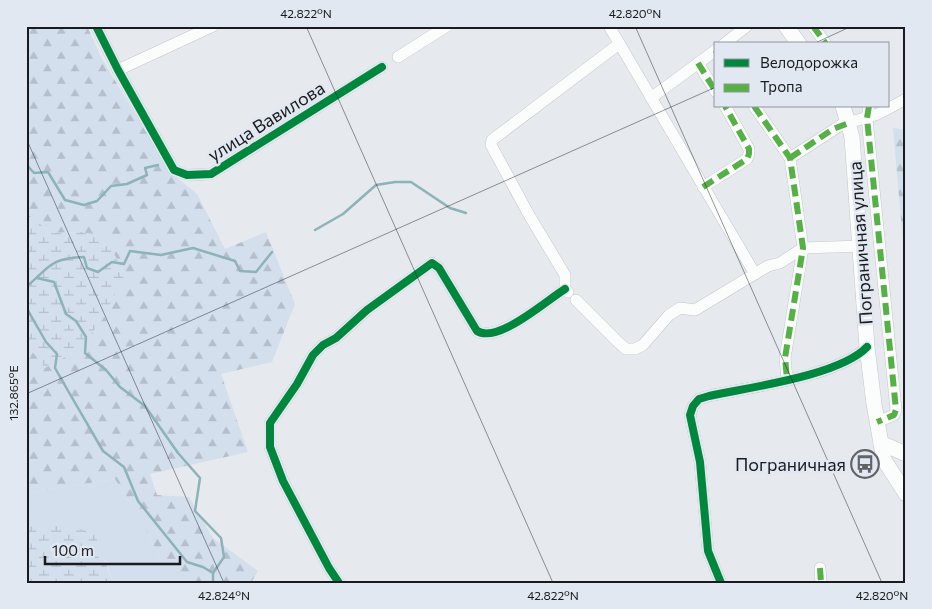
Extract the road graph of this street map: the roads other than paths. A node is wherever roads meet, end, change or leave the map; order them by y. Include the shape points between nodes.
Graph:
1 (96, 26) edge
2 (213, 26) edge
3 (446, 26) edge
4 (609, 26) edge
5 (747, 26) edge
6 (786, 26) edge
7 (813, 26) edge
8 (727, 42) edge
9 (798, 42) edge
10 (825, 42) edge
11 (619, 44) junction
12 (714, 52) edge
13 (398, 57) dead end
14 (698, 64) junction
15 (382, 67) dead end
16 (118, 70) junction
17 (714, 89) edge
18 (651, 98) junction
19 (906, 99) edge
20 (890, 104) edge
21 (726, 108) edge
22 (755, 108) edge
23 (844, 108) edge
24 (868, 112) edge
25 (849, 123) junction
26 (790, 158) junction
27 (703, 187) junction
28 (861, 246) junction
29 (803, 248) junction
30 (754, 274) junction
31 (570, 294) junction
32 (867, 347) junction
33 (787, 379) junction
34 (877, 422) junction
35 (881, 442) junction
36 (906, 454) edge
37 (906, 494) edge
38 (820, 568) dead end
39 (339, 583) edge
40 (721, 583) edge
41 (822, 583) edge

1 - 16 street, улица Вавилова
2 - 16 street
3 - 13 street
4 - 11 street
5 - 8 street
6 - 9 main road
7 - 10 street
11 - 18 street
11 - 31 street via 521,117 492,140 491,145 565,275
12 - 14 street
14 - 17 street
14 - 18 street
15 - 16 street, улица Вавилова via 211,174 186,176 174,170
18 - 27 street
19 - 20 street
21 - 27 street via 750,154
22 - 26 street
23 - 25 main road, Пограничная улица
24 - 25 street
24 - 34 street via 896,410 894,415
25 - 26 street
25 - 28 main road, Пограничная улица
26 - 29 street
27 - 30 street
28 - 29 street
28 - 32 main road, Пограничная улица
29 - 30 street
29 - 33 street via 786,358
30 - 31 street via 695,310 680,308 634,349 618,342
31 - 39 street via 490,334 482,334 477,331 439,268 432,263 367,310 313,355 270,423 270,447 283,481
32 - 33 street via 839,366
32 - 34 main road, Пограничная улица
33 - 40 street via 709,396 699,400 690,415 700,462 708,552
34 - 35 main road, Пограничная улица
35 - 36 main road
35 - 37 main road, Пограничная улица via 888,469
38 - 41 street

